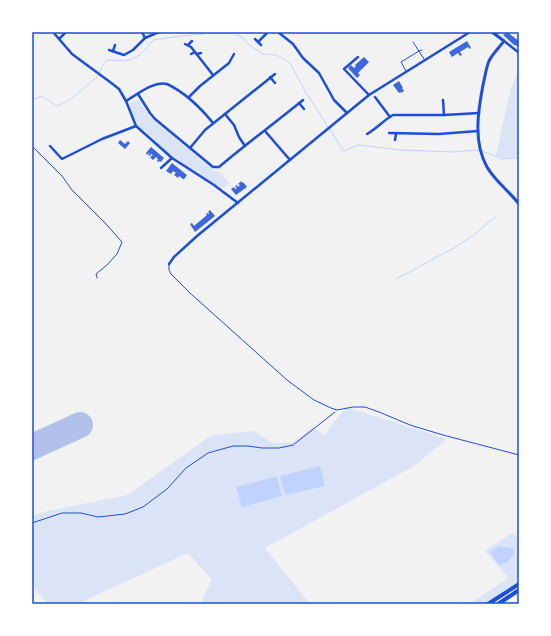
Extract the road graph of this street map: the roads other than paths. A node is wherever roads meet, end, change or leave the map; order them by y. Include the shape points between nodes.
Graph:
1 (53, 32) edge
2 (66, 32) edge
3 (142, 32) edge
4 (159, 32) edge
5 (268, 32) edge
6 (278, 32) edge
7 (470, 32) edge
8 (492, 32) edge
9 (146, 38) junction
10 (59, 39) junction
11 (255, 39) dead end
12 (192, 41) dead end
13 (504, 41) junction
14 (258, 42) junction
15 (413, 42) dead end
16 (115, 45) dead end
17 (261, 45) dead end
18 (422, 50) dead end
19 (518, 50) edge
20 (419, 51) junction
21 (196, 53) junction
22 (201, 53) dead end
23 (191, 54) dead end
24 (234, 54) dead end
25 (358, 56) dead end
26 (425, 60) junction
27 (407, 72) junction
28 (275, 74) dead end
29 (213, 75) junction
30 (270, 78) junction
31 (275, 83) dead end
32 (138, 94) junction
33 (369, 96) junction
34 (188, 97) junction
35 (375, 97) dead end
36 (303, 100) dead end
37 (443, 100) dead end
38 (126, 101) junction
39 (299, 103) junction
40 (304, 109) dead end
41 (347, 113) junction
42 (479, 113) junction
43 (225, 114) junction
44 (444, 115) junction
45 (390, 116) junction
46 (213, 123) junction
47 (136, 126) junction
48 (265, 131) junction
49 (478, 131) junction
50 (367, 134) dead end
51 (389, 134) dead end
52 (396, 134) junction
53 (396, 140) dead end
54 (50, 146) dead end
55 (245, 146) junction
56 (190, 148) junction
57 (172, 158) junction
58 (290, 160) junction
59 (161, 168) dead end
60 (238, 203) junction
61 (519, 204) edge
62 (169, 264) joint
63 (519, 455) edge
64 (519, 584) edge
65 (519, 590) edge
66 (488, 604) edge
67 (498, 604) edge

1 - 10 street
2 - 10 street
3 - 9 street
4 - 9 street
5 - 14 street
6 - 41 street via 316,69 334,100
7 - 26 street
8 - 13 street
9 - 16 street via 124,55 111,50
10 - 38 street via 72,54 119,90
11 - 14 street
12 - 21 street via 187,44
13 - 19 street
13 - 42 street via 492,55 488,66
14 - 17 street
15 - 20 lane
18 - 20 lane
20 - 26 lane
20 - 27 lane via 401,62
21 - 22 street
21 - 23 street
21 - 29 street
24 - 29 street via 229,63
25 - 33 street via 344,69
26 - 27 street
27 - 33 street
28 - 30 street
29 - 34 street
30 - 31 street
30 - 43 street
32 - 34 street via 163,83
32 - 38 street
32 - 56 street via 155,119
33 - 41 street
34 - 46 street
35 - 45 street
36 - 39 street
37 - 44 street
38 - 47 street
39 - 40 street
39 - 48 street
41 - 58 street
42 - 44 street
42 - 49 street
43 - 46 street
43 - 55 street
44 - 45 street
45 - 50 street
46 - 56 street
47 - 54 street via 62,159
47 - 57 street
48 - 55 street
48 - 58 street
49 - 52 street
49 - 61 street via 482,155 489,170
51 - 52 street
52 - 53 street
55 - 56 street via 216,168
57 - 59 street
57 - 60 street
58 - 60 street
60 - 62 street via 197,236
62 - 63 lane via 171,274 190,293 287,380 314,400 337,410 365,407 443,436
64 - 66 highway
65 - 67 highway

